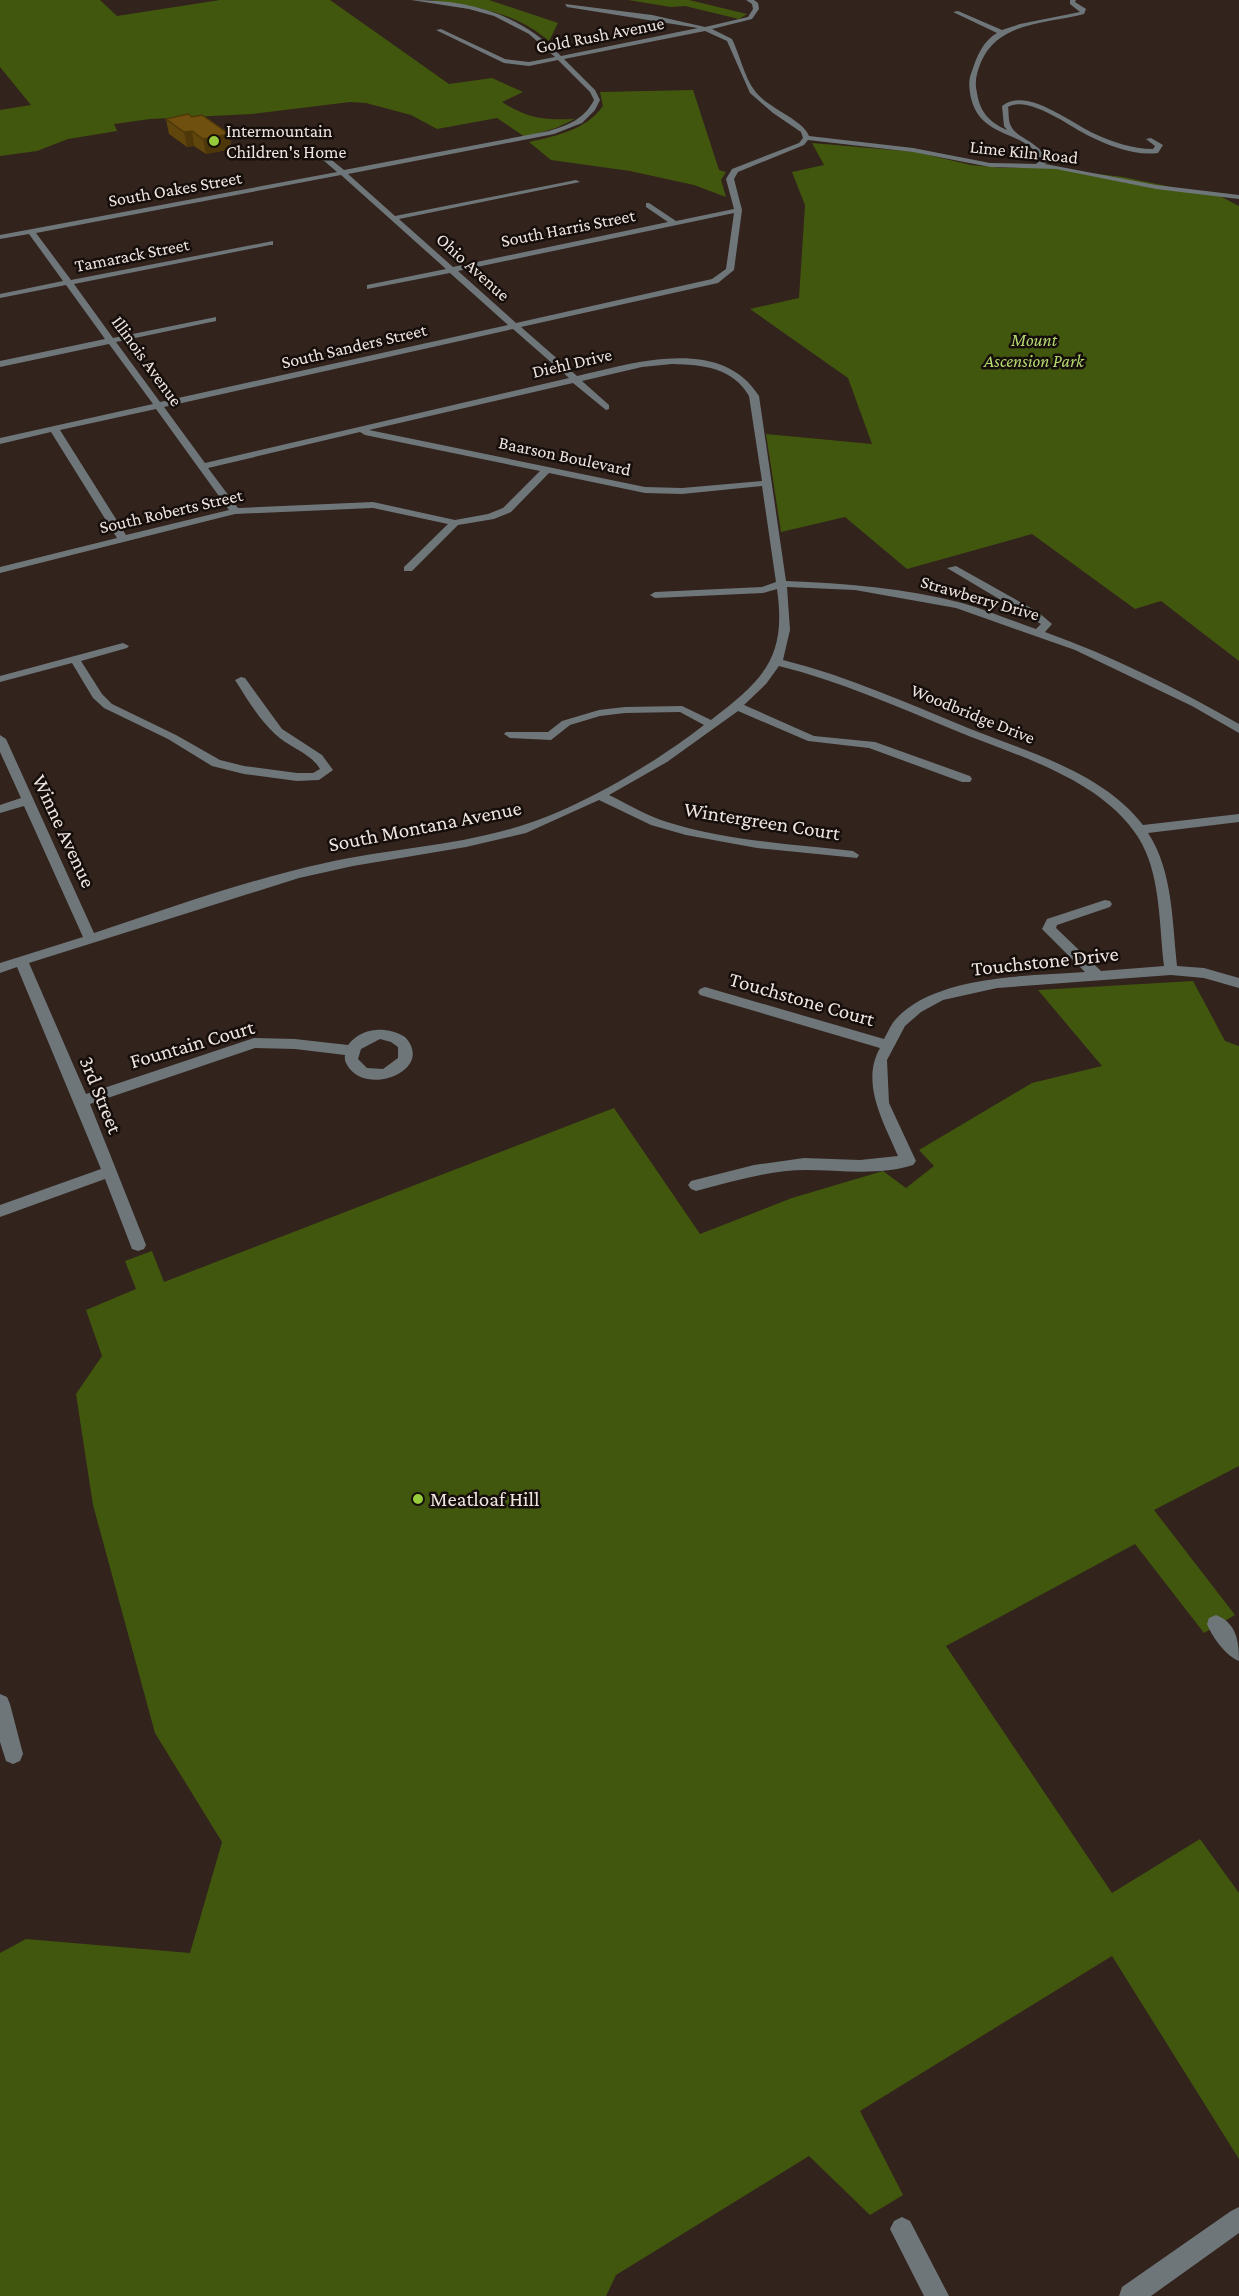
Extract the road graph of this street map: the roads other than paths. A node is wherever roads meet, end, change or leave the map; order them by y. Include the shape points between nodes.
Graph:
1 (414, 0) edge
2 (749, 0) edge
3 (1070, 1) edge
4 (567, 5) dead end
5 (956, 12) dead end
6 (706, 29) junction
7 (439, 30) dead end
8 (1000, 32) junction
9 (560, 58) junction
10 (1015, 136) junction
11 (806, 138) junction
12 (1149, 139) dead end
13 (318, 151) dead end
14 (1039, 165) junction
15 (343, 174) junction
16 (576, 182) dead end
17 (1239, 197) edge
18 (649, 205) dead end
19 (738, 210) junction
20 (394, 218) junction
21 (674, 224) junction
22 (31, 231) junction
23 (0, 237) edge
24 (270, 243) dead end
25 (450, 269) junction
26 (69, 283) junction
27 (370, 287) dead end
28 (0, 296) edge
29 (213, 319) dead end
30 (515, 327) junction
31 (111, 341) junction
32 (0, 364) edge
33 (575, 380) junction
34 (159, 406) junction
35 (606, 407) dead end
36 (54, 429) junction
37 (360, 430) junction
38 (0, 441) edge
39 (203, 466) junction
40 (547, 469) junction
41 (767, 483) junction
42 (236, 511) junction
43 (455, 523) junction
44 (123, 539) junction
45 (952, 568) dead end
46 (408, 569) dead end
47 (0, 570) edge
48 (781, 584) junction
49 (655, 595) dead end
50 (1040, 632) junction
51 (123, 646) dead end
52 (75, 659) junction
53 (777, 662) junction
54 (0, 679) edge
55 (242, 680) dead end
56 (738, 706) junction
57 (712, 725) junction
58 (1239, 729) edge
59 (510, 734) dead end
60 (0, 739) edge
61 (966, 779) dead end
62 (600, 796) junction
63 (29, 800) junction
64 (0, 808) edge
65 (1239, 818) edge
66 (1138, 830) junction
67 (853, 855) dead end
68 (1105, 904) dead end
69 (91, 940) junction
70 (21, 962) junction
71 (0, 968) edge
72 (1171, 970) junction
73 (1098, 977) junction
74 (1239, 983) edge
75 (705, 992) dead end
76 (888, 1045) junction
77 (352, 1051) dead end
78 (82, 1101) junction
79 (108, 1172) junction
80 (696, 1185) dead end
81 (0, 1211) edge
82 (138, 1245) dead end
83 (1216, 1624) dead end
84 (1239, 1652) edge
85 (0, 1704) edge
86 (13, 1754) dead end
87 (1239, 2218) edge
88 (902, 2229) dead end
89 (938, 2296) edge
90 (1131, 2296) edge

1 - 9 street via 466,7 519,24
2 - 6 street, Gold Rush Avenue via 756,9 750,18
3 - 8 street via 1084,10 1082,13
4 - 6 street
5 - 8 street
6 - 9 street, Gold Rush Avenue
6 - 11 street via 730,40 752,92 804,131
7 - 9 street, Gold Rush Avenue via 516,64
8 - 10 street via 980,53 972,81 973,95 987,122
9 - 15 street, South Oakes Street via 597,100 583,120 533,137
10 - 12 street via 1007,126 1005,106 1019,102 1042,108 1130,150 1155,151 1159,145
10 - 14 street via 1041,153 1045,161
11 - 14 street, Lime Kiln Road via 913,150 990,165
11 - 19 street via 802,144 735,171 730,179
13 - 15 street, Ohio Avenue
14 - 17 street, Lime Kiln Road via 1156,187
15 - 20 street, Ohio Avenue
15 - 22 street, South Oakes Street
16 - 20 street
18 - 21 street
19 - 21 street, South Harris Street
19 - 30 street, South Sanders Street via 729,270 715,281
20 - 25 street, Ohio Avenue
21 - 25 street, South Harris Street
22 - 23 street, South Oakes Street
22 - 26 street, Illinois Avenue
24 - 26 street, Tamarack Street
25 - 27 street, South Harris Street
25 - 30 street, Ohio Avenue
26 - 28 street, Tamarack Street
26 - 31 street, Illinois Avenue
29 - 31 street
30 - 33 street, Ohio Avenue
30 - 34 street, South Sanders Street
31 - 32 street
31 - 34 street, Illinois Avenue
33 - 35 street, Ohio Avenue
33 - 37 street, Diehl Drive
33 - 41 street, Diehl Drive via 660,362 706,364 734,374 754,396
34 - 36 street, South Sanders Street
34 - 39 street, Illinois Avenue
36 - 38 street, South Sanders Street
36 - 44 street
37 - 39 street, Diehl Drive
37 - 40 street, Baarson Boulevard
39 - 42 street, Illinois Avenue
40 - 41 street, Baarson Boulevard via 655,491
40 - 43 street, South Roberts Street via 507,510
41 - 48 street, Diehl Drive
42 - 43 street, South Roberts Street via 374,506
42 - 44 street, South Roberts Street
43 - 46 street
44 - 47 street, South Roberts Street
45 - 50 street via 1034,614 1047,624
48 - 49 street, Strawberry Drive via 763,590
48 - 50 street, Strawberry Drive via 904,593
48 - 53 street, South Montana Avenue via 785,637
50 - 58 street, Strawberry Drive via 1139,675
51 - 52 street
52 - 54 street
52 - 55 street via 97,696 108,706 194,752 244,770 297,777 323,774 327,770 324,763 279,733
53 - 56 street, South Montana Avenue
53 - 66 street, Woodbridge Drive via 812,669 1056,769 1110,799
56 - 57 street, South Montana Avenue
56 - 61 street via 812,739 871,745
57 - 59 street via 682,709 625,710 566,723 551,736
57 - 62 street, South Montana Avenue
60 - 63 street, Winne Avenue
62 - 67 street, Wintergreen Court via 685,831
62 - 69 street, South Montana Avenue via 524,830 323,867
63 - 64 street
63 - 69 street, Winne Avenue
65 - 66 street
66 - 72 street, Woodbridge Drive via 1149,846 1161,896
68 - 73 street via 1052,922 1049,929
69 - 70 street, South Montana Avenue
70 - 71 street, South Montana Avenue
70 - 78 street, 3rd Street
72 - 73 street, Touchstone Drive
72 - 74 street, Touchstone Drive via 1204,973
73 - 76 street, Touchstone Drive via 997,983 939,996 900,1023
75 - 76 street, Touchstone Court
76 - 80 street, Touchstone Drive via 880,1060 882,1103 908,1161 860,1166 804,1164
77 - 78 street, Fountain Court via 254,1043
78 - 79 street, 3rd Street
79 - 81 street
79 - 82 street, 3rd Street
83 - 84 street
85 - 86 street
87 - 90 street
88 - 89 street

